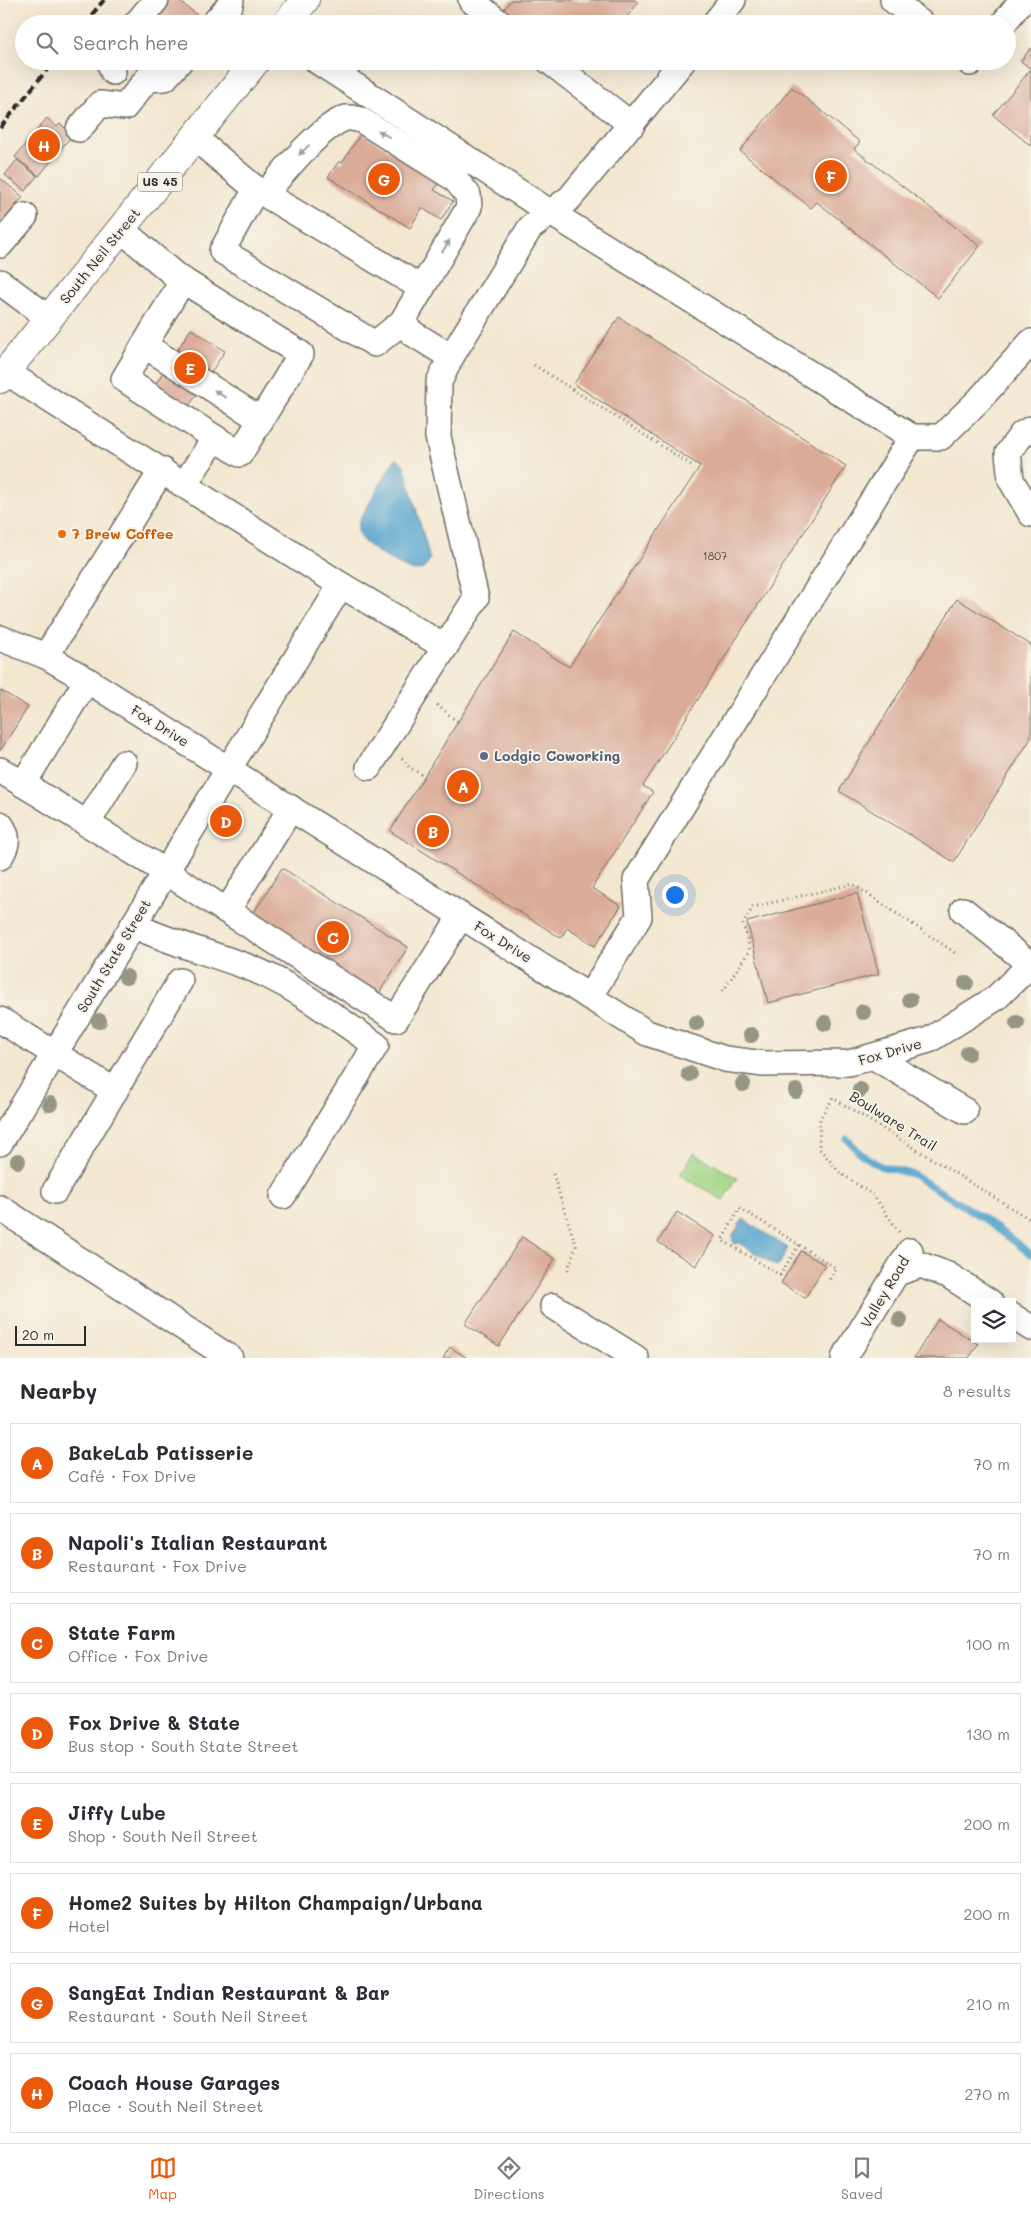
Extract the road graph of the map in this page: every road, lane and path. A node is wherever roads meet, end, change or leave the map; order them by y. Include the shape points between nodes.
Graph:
1 (156, 0) edge
2 (231, 0) edge
3 (305, 0) edge
4 (471, 0) edge
5 (733, 0) edge
6 (893, 0) edge
7 (1022, 0) edge
8 (144, 15) edge
9 (220, 15) edge
10 (293, 15) edge
11 (490, 15) edge
12 (721, 15) edge
13 (911, 15) edge
14 (1010, 15) edge
15 (172, 70) edge
16 (249, 70) edge
17 (331, 70) edge
18 (561, 70) edge
19 (676, 70) edge
20 (632, 125) junction
21 (79, 129) dead end
22 (195, 138) junction
23 (260, 192) junction
24 (551, 213) junction
25 (25, 216) dead end
26 (122, 230) junction
27 (0, 245) edge
28 (183, 280) junction
29 (0, 282) edge
30 (422, 288) junction
31 (50, 318) junction
32 (402, 322) junction
33 (1031, 342) edge
34 (144, 345) junction
35 (451, 357) junction
36 (534, 365) dead end
37 (3, 376) edge
38 (261, 420) junction
39 (1031, 429) edge
40 (912, 437) junction
41 (214, 438) junction
42 (693, 466) dead end
43 (162, 470) junction
44 (184, 485) junction
45 (1031, 514) edge
46 (341, 585) junction
47 (0, 638) edge
48 (445, 647) junction
49 (46, 656) junction
50 (87, 680) junction
51 (124, 763) dead end
52 (369, 767) dead end
53 (228, 769) junction
54 (0, 770) edge
55 (23, 784) junction
56 (291, 808) junction
57 (0, 824) edge
58 (87, 824) junction
59 (0, 857) edge
60 (166, 872) junction
61 (963, 910) dead end
62 (227, 911) junction
63 (461, 916) junction
64 (133, 925) junction
65 (957, 954) dead end
66 (1031, 965) edge
67 (180, 981) dead end
68 (723, 991) dead end
69 (589, 997) junction
70 (0, 1020) edge
71 (54, 1054) junction
72 (874, 1057) junction
73 (115, 1091) junction
74 (965, 1111) dead end
75 (0, 1143) edge
76 (553, 1174) dead end
77 (55, 1191) dead end
78 (283, 1196) dead end
79 (0, 1208) edge
80 (1031, 1220) edge
81 (798, 1245) junction
82 (910, 1251) joint
83 (567, 1272) dead end
84 (897, 1273) junction
85 (828, 1282) dead end
86 (984, 1298) edge
87 (553, 1306) dead end
88 (1016, 1319) edge
89 (1031, 1328) edge
90 (230, 1358) edge
91 (636, 1358) edge
92 (844, 1358) edge

1 - 8 street
2 - 9 street
3 - 10 main road
4 - 11 street
5 - 12 street
6 - 13 street
7 - 14 street
15 - 21 street via 165,78 147,79 125,107 100,104
16 - 22 main road, South Neil Street / US 45
17 - 24 street
18 - 20 street
19 - 20 street
20 - 24 street via 570,198
22 - 23 street
22 - 26 main road, South Neil Street / US 45
23 - 30 street
30 -> 23 street via 469,207 468,195 455,178 368,124 349,118 329,126
23 - 32 street via 222,251 375,344
24 - 35 street via 530,228
24 - 40 street
25 - 27 street
26 - 28 street
26 - 31 main road, South Neil Street / US 45
28 - 34 street
28 - 38 street via 301,354
29 - 31 street
30 - 32 street
31 - 37 main road, South Neil Street / US 45
32 - 35 street via 412,333
33 - 40 street via 941,437
38 -> 34 street
34 - 41 street via 124,379
35 - 48 street via 439,382 438,437 476,598
36 - 42 path
37 - 43 street
38 - 41 street via 240,454
39 - 45 street via 1022,434 1008,453 1011,480
40 - 69 street via 636,880 639,917
41 - 44 street
43 - 44 street
43 - 49 street
44 - 46 street
46 - 48 street
46 - 53 street, South State Street
47 - 49 street, Fox Drive
48 - 52 street
49 - 50 street, Fox Drive
50 - 53 street, Fox Drive
50 - 55 street
51 - 58 street
53 - 56 street, Fox Drive
53 - 60 street, South State Street
54 - 55 street
55 - 58 street
56 - 62 street
56 - 63 street, Fox Drive
57 - 59 street via 7,833 7,846
58 - 60 street
60 - 62 street
60 - 64 street, South State Street
61 - 66 street
62 - 63 street via 396,1019
63 - 69 street, Fox Drive
64 - 71 street, South State Street
64 - 78 street via 162,939 248,967 293,989 376,1045
65 - 68 path via 853,884 753,907 743,924 750,950
66 - 72 street, Fox Drive via 996,998 956,1025 928,1040
67 - 73 street
69 - 72 street, Fox Drive via 647,1033 725,1059 764,1064 849,1064
70 - 71 street
71 - 73 street
71 - 75 street, South State Street
72 - 74 street
73 - 77 street
76 - 83 path via 576,1246
79 - 90 street
80 - 82 path, Boulware Trail via 833,1098 820,1118 819,1148 838,1172 874,1196 902,1235 900,1244
81 - 81 path via 740,1208 722,1240 780,1275
81 - 85 path via 836,1268
82 - 84 street, Valley Road
84 - 86 street via 921,1265 948,1275
84 - 92 street, Valley Road
87 - 91 street
88 - 89 street

